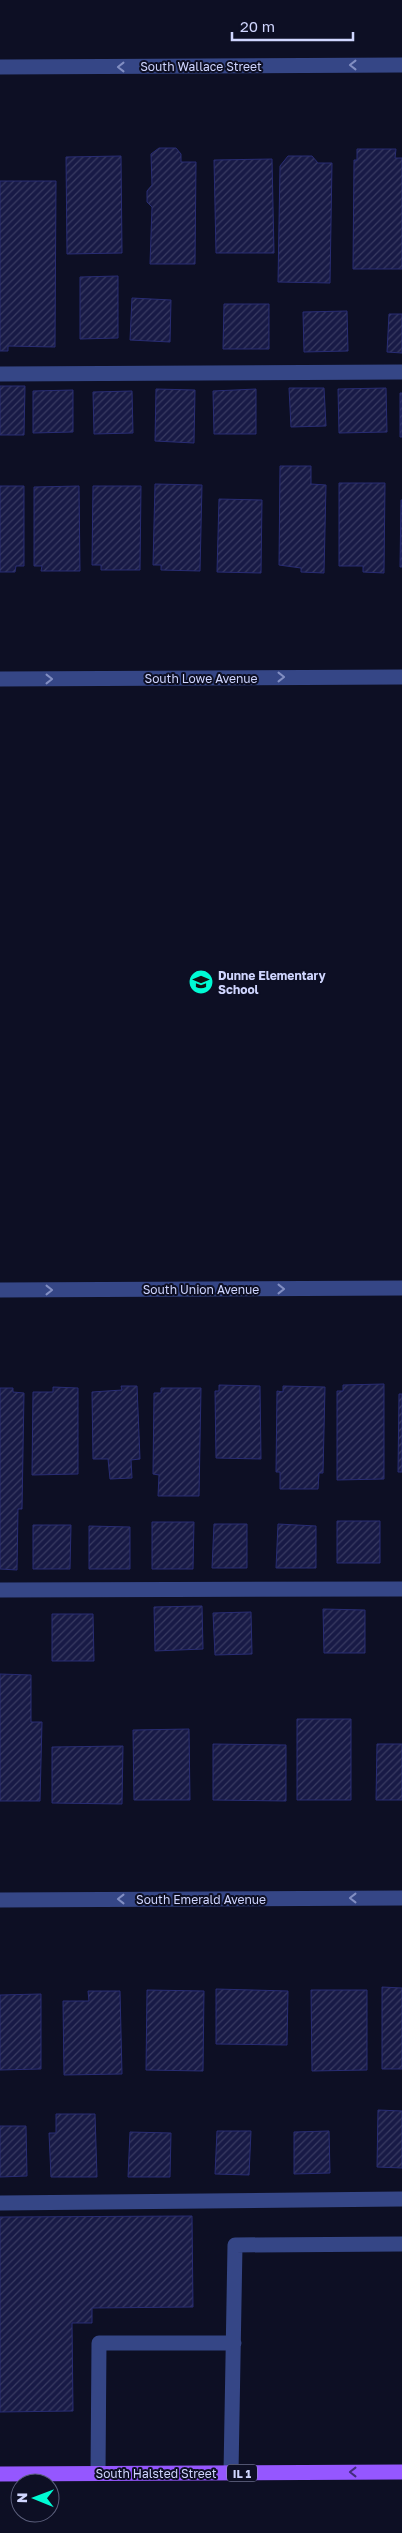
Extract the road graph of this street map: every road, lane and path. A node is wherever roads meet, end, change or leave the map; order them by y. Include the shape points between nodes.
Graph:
1 (402, 65) edge
2 (0, 68) edge
3 (402, 372) edge
4 (0, 374) edge
5 (402, 677) edge
6 (0, 679) edge
7 (402, 1288) edge
8 (0, 1290) edge
9 (402, 1589) edge
10 (0, 1590) edge
11 (402, 1898) edge
12 (0, 1900) edge
13 (402, 2199) edge
14 (0, 2203) edge
15 (402, 2244) edge
16 (234, 2343) junction
17 (402, 2472) edge
18 (98, 2473) junction
19 (231, 2473) junction
20 (0, 2474) edge

1 -> 2 street, South Wallace Street
3 - 4 street
6 -> 5 street, South Lowe Avenue
8 -> 7 street, South Union Avenue
9 - 10 street
11 -> 12 street, South Emerald Avenue
13 - 14 street
15 - 16 street via 235,2245
16 - 18 street via 99,2343
16 - 19 street
17 -> 19 main road, South Halsted Street / IL 1
18 - 19 main road, South Halsted Street / IL 1
18 - 20 main road, South Halsted Street / IL 1

